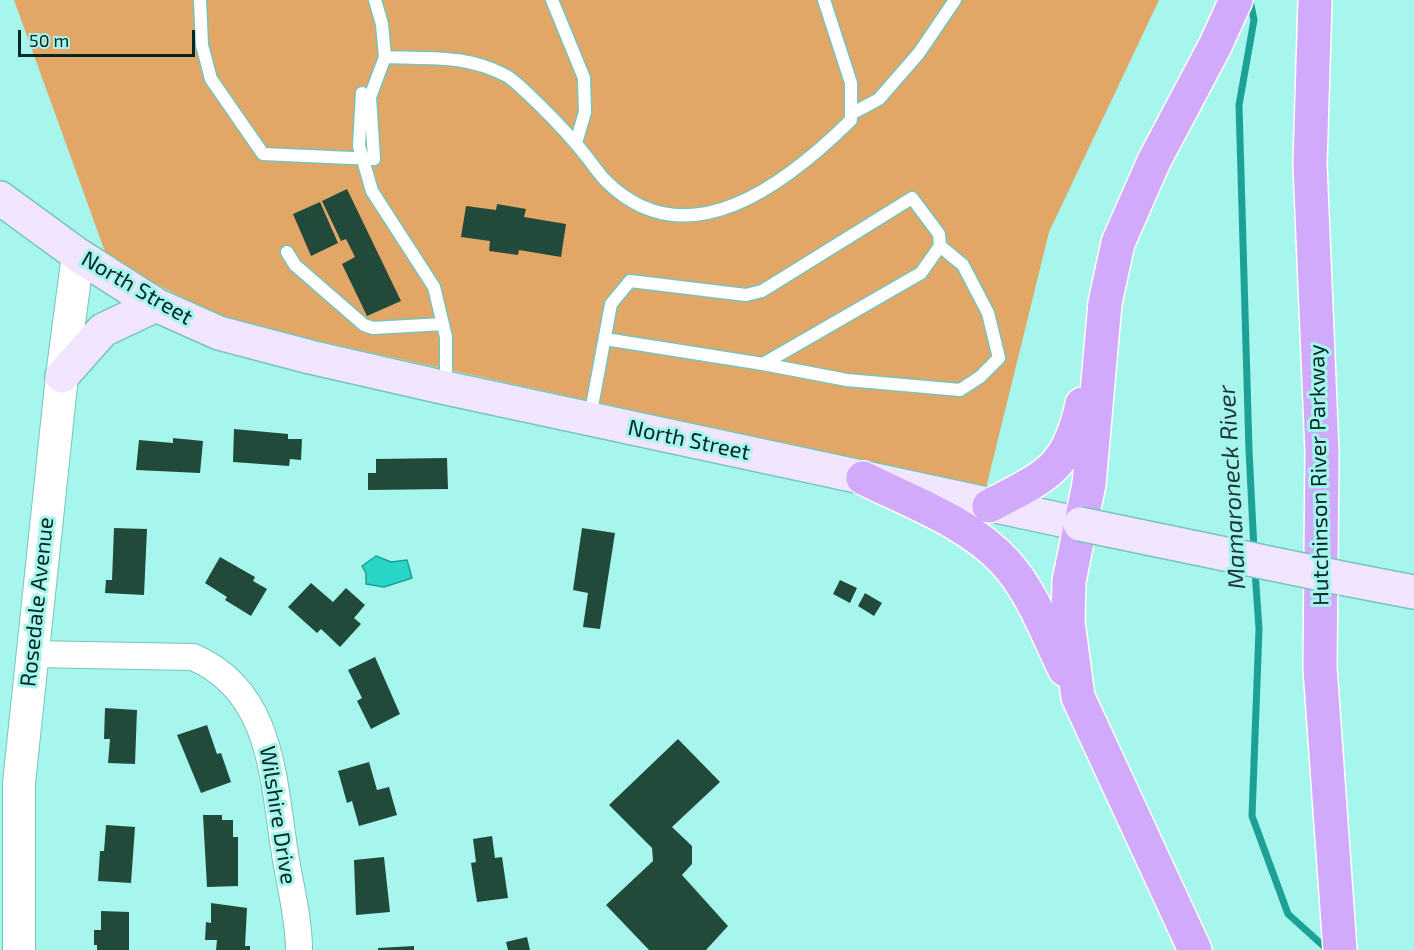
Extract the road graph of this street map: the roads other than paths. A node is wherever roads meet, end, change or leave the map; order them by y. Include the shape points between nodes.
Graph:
1 (200, 0) edge
2 (375, 0) edge
3 (552, 0) edge
4 (824, 0) edge
5 (955, 0) edge
6 (1236, 0) edge
7 (1315, 0) edge
8 (385, 57) junction
9 (362, 93) dead end
10 (851, 114) junction
11 (576, 143) junction
12 (363, 158) junction
13 (0, 198) edge
14 (940, 246) junction
15 (287, 252) dead end
16 (78, 255) junction
17 (156, 305) junction
18 (443, 324) junction
19 (604, 339) junction
20 (1101, 339) junction
21 (763, 364) junction
22 (62, 376) junction
23 (446, 388) junction
24 (590, 419) junction
25 (863, 478) junction
26 (989, 506) junction
27 (1080, 524) junction
28 (1414, 592) edge
29 (31, 654) junction
30 (1078, 697) junction
31 (19, 950) edge
32 (299, 950) edge
33 (1195, 950) edge
34 (1340, 950) edge

1 - 12 lane via 202,45 211,79 263,154
2 - 8 lane
3 - 11 lane via 584,78 585,112
4 - 10 lane via 851,83
5 - 10 lane via 919,53 879,99
6 - 20 highway via 1154,161 1118,243 1108,281
7 - 34 highway, Hutchinson River Parkway via 1310,164 1322,452 1320,668
8 - 11 lane via 447,57 480,64 508,76
8 - 12 lane via 370,97 374,159
9 - 12 lane via 359,146
10 - 11 lane via 851,120 819,152 753,198 695,216 654,213 628,200 605,180
12 - 18 lane via 372,191 434,287
13 - 16 main road, North Street
14 - 19 lane via 939,234 912,198 762,291 746,295 630,281 611,304
14 - 21 lane via 921,273
14 - 21 lane via 963,266 988,313 999,358 980,377 960,390 941,390 847,380
15 - 18 lane via 295,265 364,325 373,328
16 - 17 main road, North Street
16 - 22 street, Rosedale Avenue
17 - 22 main road via 103,330
17 - 23 main road, North Street via 219,333
18 - 23 lane
19 - 21 lane
19 - 24 lane
20 - 26 highway via 1077,430 1066,452 1041,479
20 - 27 highway via 1089,484
22 - 29 street, Rosedale Avenue
23 - 24 main road, North Street
24 - 25 main road, North Street
25 - 26 main road, North Street
25 - 30 highway via 966,530 1000,557 1027,594
26 - 27 main road, North Street
27 - 28 main road, North Street, bridge
27 - 30 highway via 1070,564 1068,603
29 - 31 street, Rosedale Avenue via 19,783
29 - 32 street, Wilshire Drive via 193,657 212,665 242,694 266,738
30 - 33 highway

